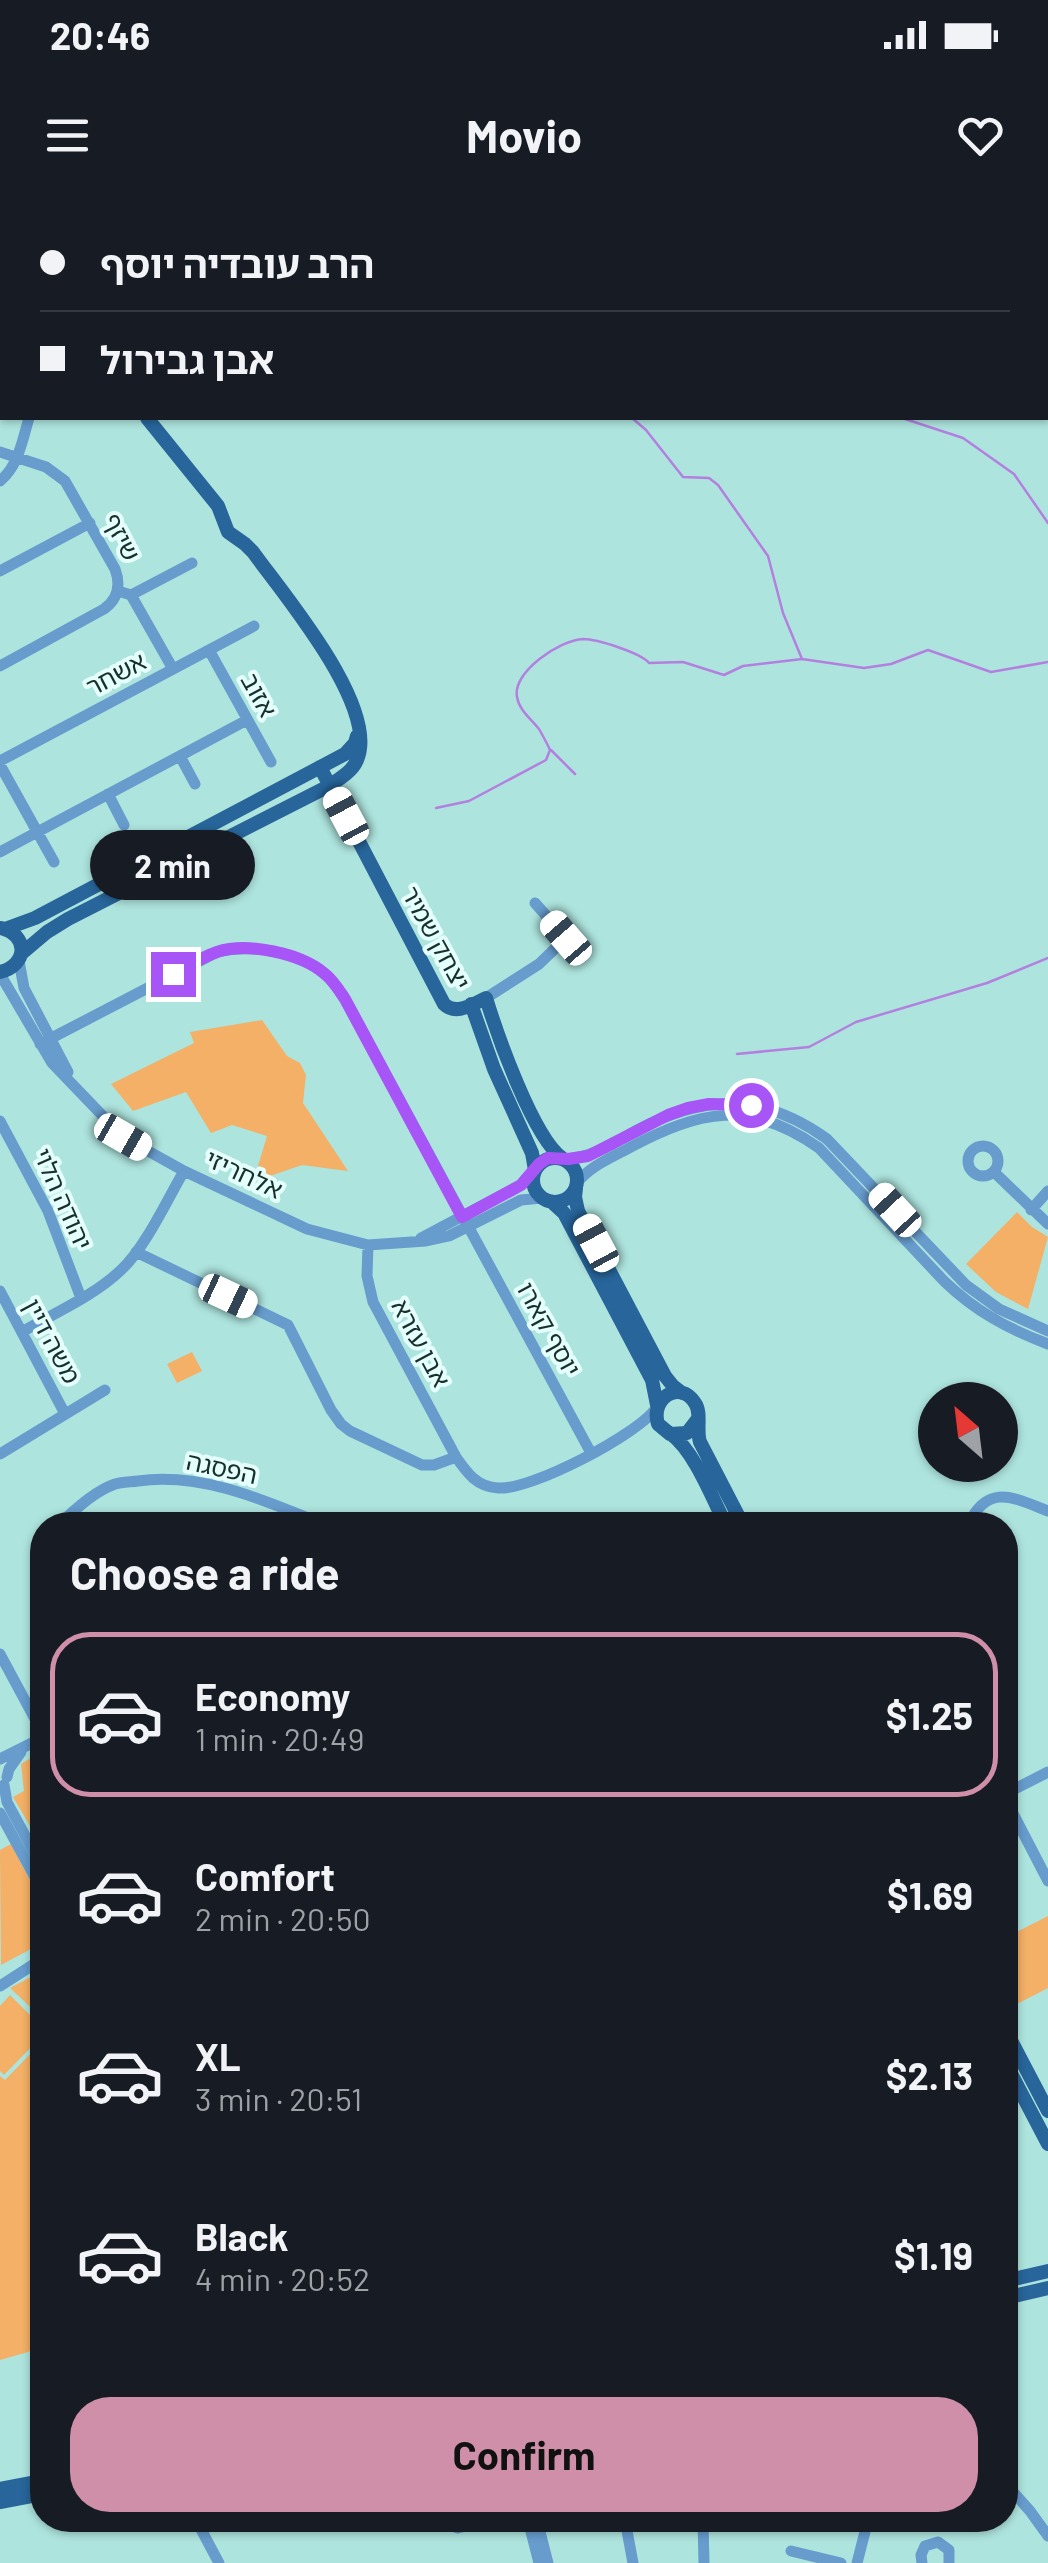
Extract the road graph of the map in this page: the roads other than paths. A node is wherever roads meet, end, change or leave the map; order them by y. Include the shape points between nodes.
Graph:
1 (28, 420) edge
2 (149, 420) edge
3 (0, 452) edge
4 (18, 458) junction
5 (0, 481) edge
6 (90, 523) junction
7 (192, 563) dead end
8 (0, 571) edge
9 (118, 591) junction
10 (131, 595) junction
11 (254, 626) dead end
12 (209, 650) junction
13 (0, 666) edge
14 (174, 669) junction
15 (359, 719) junction
16 (247, 720) junction
17 (180, 756) junction
18 (270, 762) dead end
19 (0, 763) edge
20 (320, 768) junction
21 (195, 784) dead end
22 (330, 786) junction
23 (108, 794) junction
24 (302, 801) junction
25 (346, 816) junction
26 (124, 825) dead end
27 (37, 832) junction
28 (0, 852) edge
29 (54, 862) dead end
30 (535, 903) dead end
31 (3, 928) edge
32 (20, 958) junction
33 (0, 973) edge
34 (486, 998) junction
35 (471, 1004) junction
36 (45, 1042) junction
37 (0, 1121) edge
38 (563, 1159) junction
39 (184, 1171) junction
40 (534, 1171) junction
41 (994, 1172) dead end
42 (577, 1185) junction
43 (1048, 1191) edge
44 (547, 1200) junction
45 (1031, 1210) junction
46 (465, 1222) junction
47 (1048, 1224) edge
48 (368, 1245) junction
49 (136, 1252) junction
50 (0, 1291) edge
51 (81, 1298) junction
52 (1048, 1331) edge
53 (22, 1332) junction
54 (1048, 1344) edge
55 (104, 1390) dead end
56 (683, 1394) junction
57 (657, 1406) junction
58 (64, 1412) junction
59 (697, 1420) junction
60 (668, 1433) junction
61 (618, 1438) junction
62 (591, 1453) junction
63 (0, 1454) edge
64 (456, 1457) junction
65 (1048, 1511) edge
66 (72, 1512) edge
67 (292, 1512) edge
68 (719, 1512) edge
69 (736, 1512) edge
70 (976, 1512) edge
71 (0, 1654) edge
72 (30, 1712) edge
73 (28, 1746) joint
74 (0, 1760) edge
75 (1048, 1772) edge
76 (4, 1784) edge
77 (1018, 1789) edge
78 (0, 1813) edge
79 (1018, 1822) edge
80 (30, 1845) edge
81 (30, 1868) edge
82 (1048, 1881) edge
83 (30, 1967) edge
84 (0, 1986) edge
85 (1018, 2053) edge
86 (1018, 2087) edge
87 (1048, 2111) edge
88 (1048, 2144) edge
89 (1048, 2271) edge
90 (1018, 2278) edge
91 (1048, 2288) edge
92 (1018, 2295) edge
93 (30, 2483) edge
94 (0, 2489) edge
95 (30, 2496) edge
96 (1018, 2498) edge
97 (0, 2502) edge
98 (202, 2532) edge
99 (531, 2532) edge
100 (540, 2532) edge
101 (627, 2532) edge
102 (703, 2532) edge
103 (865, 2532) edge
104 (1048, 2536) edge
105 (791, 2552) dead end
106 (219, 2563) edge
107 (538, 2563) edge
108 (548, 2563) edge
109 (634, 2563) edge
110 (704, 2563) edge
111 (841, 2563) edge
112 (856, 2563) edge
113 (922, 2563) edge
114 (949, 2563) edge

1 - 4 street
2 - 15 main road via 218,506 228,532 253,552 300,616
3 - 4 street, שיזף
4 - 5 street
4 - 6 street, שיזף via 65,481
6 - 8 street
6 - 9 street, שיזף via 115,569
7 - 10 street
9 - 10 street, שיזף
9 - 13 street via 104,609
10 - 14 street, שיזף
11 - 12 street, אשחר
12 - 14 street, אשחר
12 - 16 street, אזוב
14 - 19 street, אשחר
15 - 20 main road via 355,743
15 - 22 main road via 357,760
16 - 17 street
16 - 18 street, אזוב
17 - 21 street
17 - 23 street
19 - 27 street
20 - 22 main road
20 - 31 main road via 35,918
22 - 24 main road
22 - 25 main road
23 - 26 street
23 - 27 street
24 - 25 main road via 324,803
24 - 32 main road via 68,919
25 - 35 main road, יצחק שמיר via 444,1004 456,1010
27 - 28 street
27 - 29 street
30 - 34 street via 566,938
31 - 32 main road via 20,940
32 - 33 main road
32 - 36 street, אלחריזי
33 - 36 street, אלחריזי
34 - 35 main road
34 - 38 main road, יצחק שמיר via 543,1137
35 - 40 main road, יצחק שמיר
36 - 39 street, אלחריזי via 80,1093 123,1137
36 - 46 street, יוסף קארו via 217,952 261,950 313,966 345,999
37 - 51 street, יהודה הלוי via 48,1211
38 - 40 main road via 548,1158
38 - 42 main road via 575,1169
38 - 52 street via 592,1154 688,1108 730,1103 771,1109 827,1139 974,1292
39 - 48 street, אלחריזי via 306,1229
39 - 49 street
40 - 44 main road via 534,1187
40 - 46 street, אלחריזי
41 - 45 street
42 - 44 main road via 566,1199
42 - 54 street via 594,1167 691,1120 730,1115 768,1121 820,1148 966,1301
42 - 56 main road via 578,1211 665,1376
43 - 45 street
44 - 46 street, אלחריזי via 521,1200
44 - 57 main road via 564,1213 652,1380
45 - 47 street
46 - 48 street, אלחריזי via 437,1240
46 - 62 street, יוסף קארו
48 - 64 street, אבן עזרא via 373,1302
49 - 51 street
49 - 64 street via 288,1325 335,1417 350,1431 422,1465
50 - 53 street, משה דיין
51 - 53 street
53 - 58 street, משה דיין
55 - 58 street
56 - 57 main road via 670,1394
56 - 59 main road via 696,1404
57 - 60 main road via 656,1420
57 - 61 street
58 - 63 street
59 - 60 main road via 687,1432
59 - 69 main road via 700,1442
60 - 61 street via 651,1428
60 - 68 main road via 689,1455
61 - 62 street
62 - 64 street via 516,1488 480,1484
65 - 70 street via 998,1496
66 - 67 street, הפסגה via 115,1484 148,1480 194,1481
71 - 72 street
73 - 74 street
73 - 76 street
74 - 76 street
75 - 77 street
76 - 80 street
78 - 81 street
79 - 82 street
83 - 84 street
85 - 87 main road
86 - 88 main road
89 - 90 main road
91 - 92 main road
93 - 94 main road
95 - 97 main road
96 - 104 street
98 - 106 street
99 - 107 street
100 - 108 street
101 - 109 street
102 - 110 street
103 - 112 street
105 - 111 street
113 - 114 street via 925,2546 938,2542 949,2550

